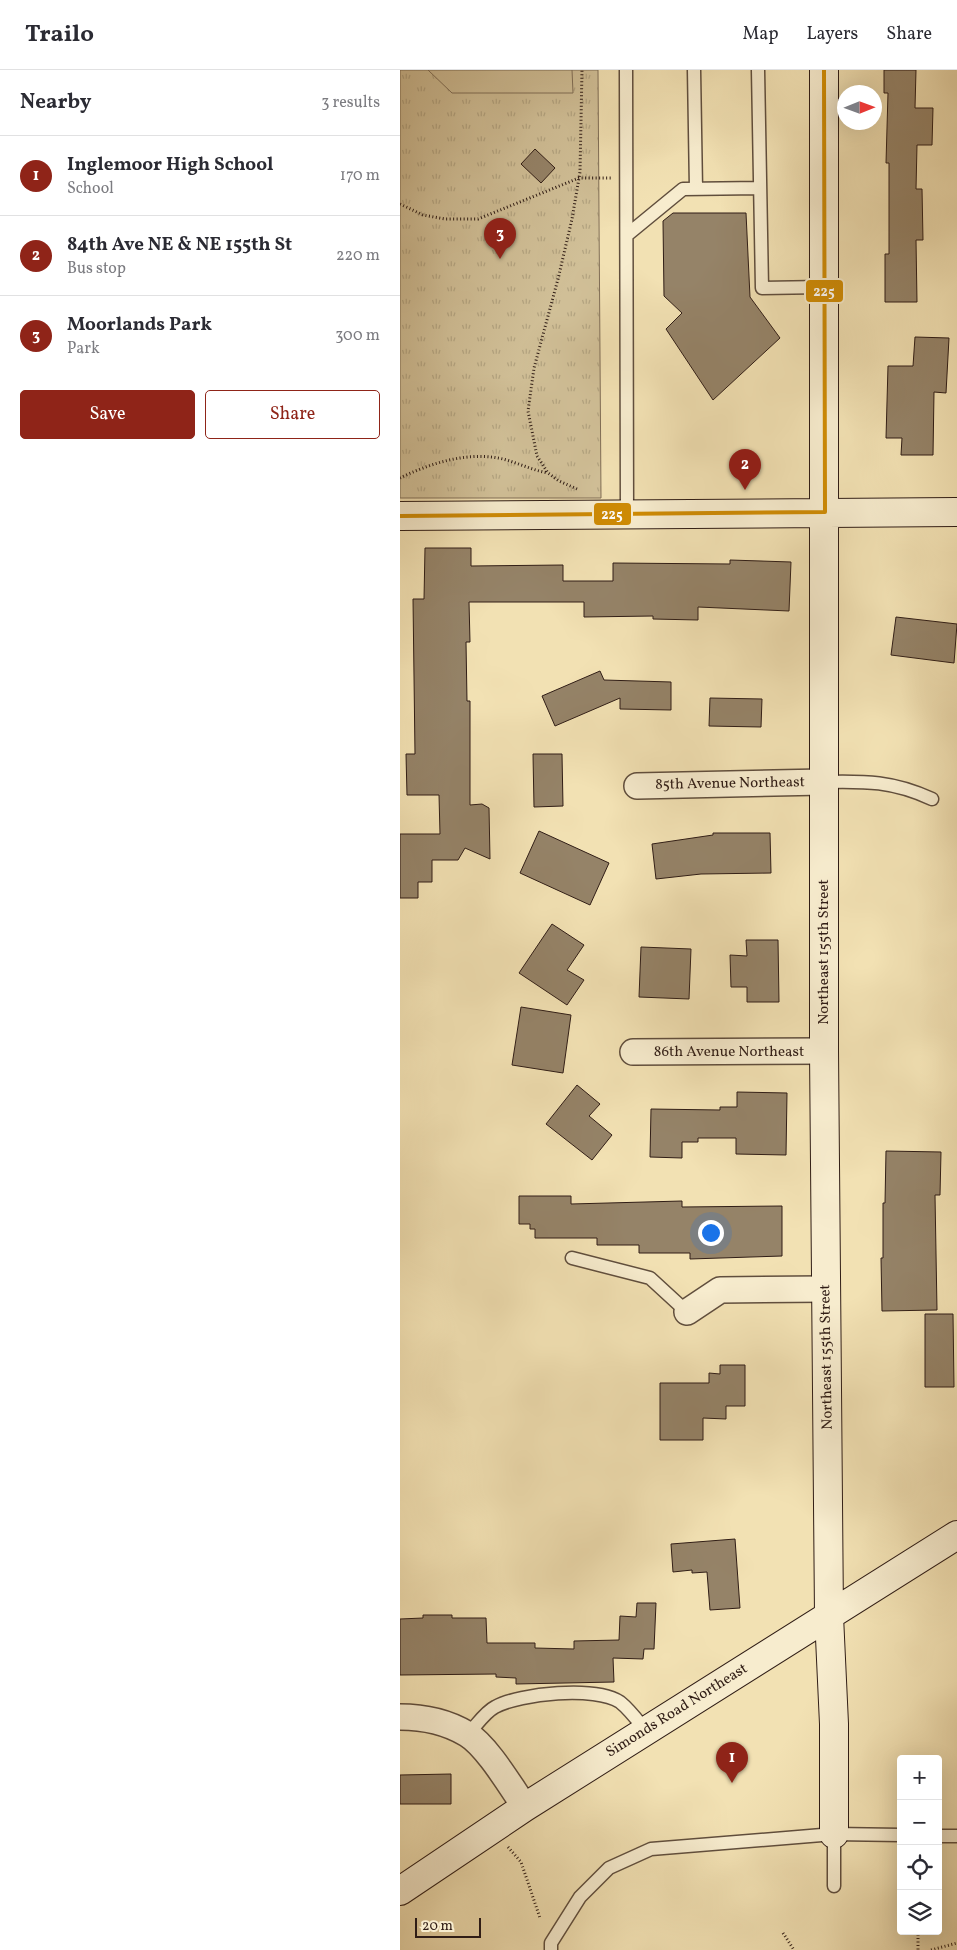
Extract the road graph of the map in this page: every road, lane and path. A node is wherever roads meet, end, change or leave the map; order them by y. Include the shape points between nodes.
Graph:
1 (582, 70) edge
2 (626, 70) edge
3 (694, 70) edge
4 (758, 70) edge
5 (824, 70) edge
6 (579, 178) junction
7 (591, 178) dead end
8 (760, 188) junction
9 (696, 189) junction
10 (400, 204) edge
11 (627, 235) junction
12 (823, 287) junction
13 (548, 473) junction
14 (400, 478) edge
15 (577, 489) dead end
16 (825, 512) junction
17 (957, 512) edge
18 (627, 514) junction
19 (400, 516) edge
20 (823, 782) junction
21 (637, 786) dead end
22 (932, 799) dead end
23 (824, 1051) junction
24 (633, 1052) dead end
25 (572, 1258) dead end
26 (826, 1289) junction
27 (687, 1312) joint
28 (957, 1535) edge
29 (829, 1616) junction
30 (400, 1717) edge
31 (646, 1731) junction
32 (468, 1734) junction
33 (525, 1807) junction
34 (834, 1834) junction
35 (897, 1835) edge
36 (942, 1836) edge
37 (957, 1836) edge
38 (507, 1845) dead end
39 (834, 1886) dead end
40 (400, 1891) edge
41 (540, 1918) dead end
42 (783, 1933) dead end
43 (918, 1935) edge
44 (957, 1943) edge
45 (551, 1950) edge
46 (794, 1950) edge
47 (918, 1950) edge
48 (931, 1950) edge

1 - 6 path
2 - 11 lane
3 - 9 lane
4 - 8 lane
5 - 12 street, Northeast 155th Street
6 - 7 path
6 - 10 path via 478,219 423,215
6 - 13 path via 528,397 533,441 537,456
8 - 9 lane
8 - 12 lane via 762,288
9 - 11 lane via 682,189
11 - 18 lane
12 - 16 street, Northeast 155th Street
13 - 14 path via 501,459 466,458 433,465
13 - 15 path
16 - 17 street
16 - 18 street
16 - 20 street, Northeast 155th Street
18 - 19 street
20 - 21 street, 85th Avenue Northeast
20 - 22 lane via 884,783 908,788
20 - 23 street, Northeast 155th Street
23 - 24 street, 86th Avenue Northeast
23 - 26 street, Northeast 155th Street
25 - 27 lane via 650,1278
26 - 27 street via 720,1290
26 - 29 street, Northeast 155th Street
28 - 29 street, Simonds Road Northeast
29 - 31 street, Simonds Road Northeast
29 - 34 street, Northeast 155th Street via 834,1724
30 - 32 street via 437,1721
31 - 32 lane via 618,1702 579,1693 519,1698 494,1708
31 - 33 street, Simonds Road Northeast
32 - 33 street via 488,1755
33 - 40 street, Simonds Road Northeast
34 - 35 lane
34 - 39 lane
34 - 45 lane via 651,1848 610,1868 580,1897
36 - 37 lane
38 - 41 path via 522,1862
42 - 46 path
43 - 47 path
44 - 48 path

